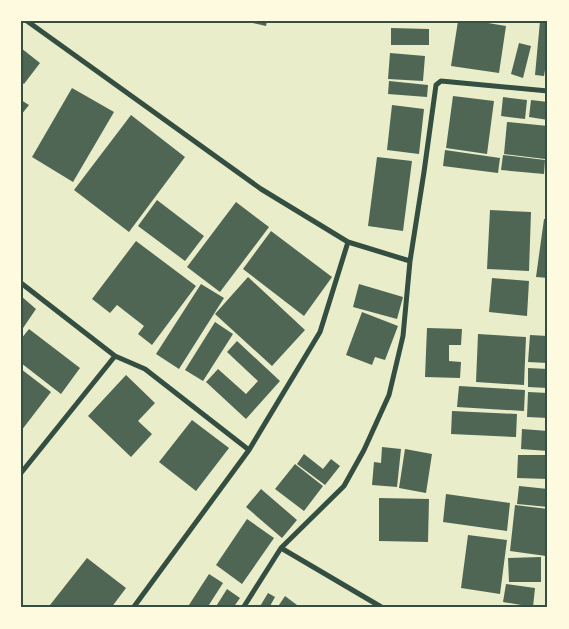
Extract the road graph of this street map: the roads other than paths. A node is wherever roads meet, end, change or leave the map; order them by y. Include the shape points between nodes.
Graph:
1 (27, 21) edge
2 (548, 91) edge
3 (348, 242) junction
4 (410, 261) junction
5 (21, 283) edge
6 (115, 356) junction
7 (249, 450) junction
8 (21, 473) edge
9 (281, 548) junction
10 (133, 608) edge
11 (243, 608) edge
12 (383, 608) edge

1 - 3 street via 261,189
2 - 4 street via 438,82
3 - 4 street
3 - 7 street via 320,332
4 - 9 street via 403,336 389,395 344,486
5 - 6 street
6 - 7 street via 145,369
6 - 8 street
7 - 10 street
9 - 11 street
9 - 12 street

